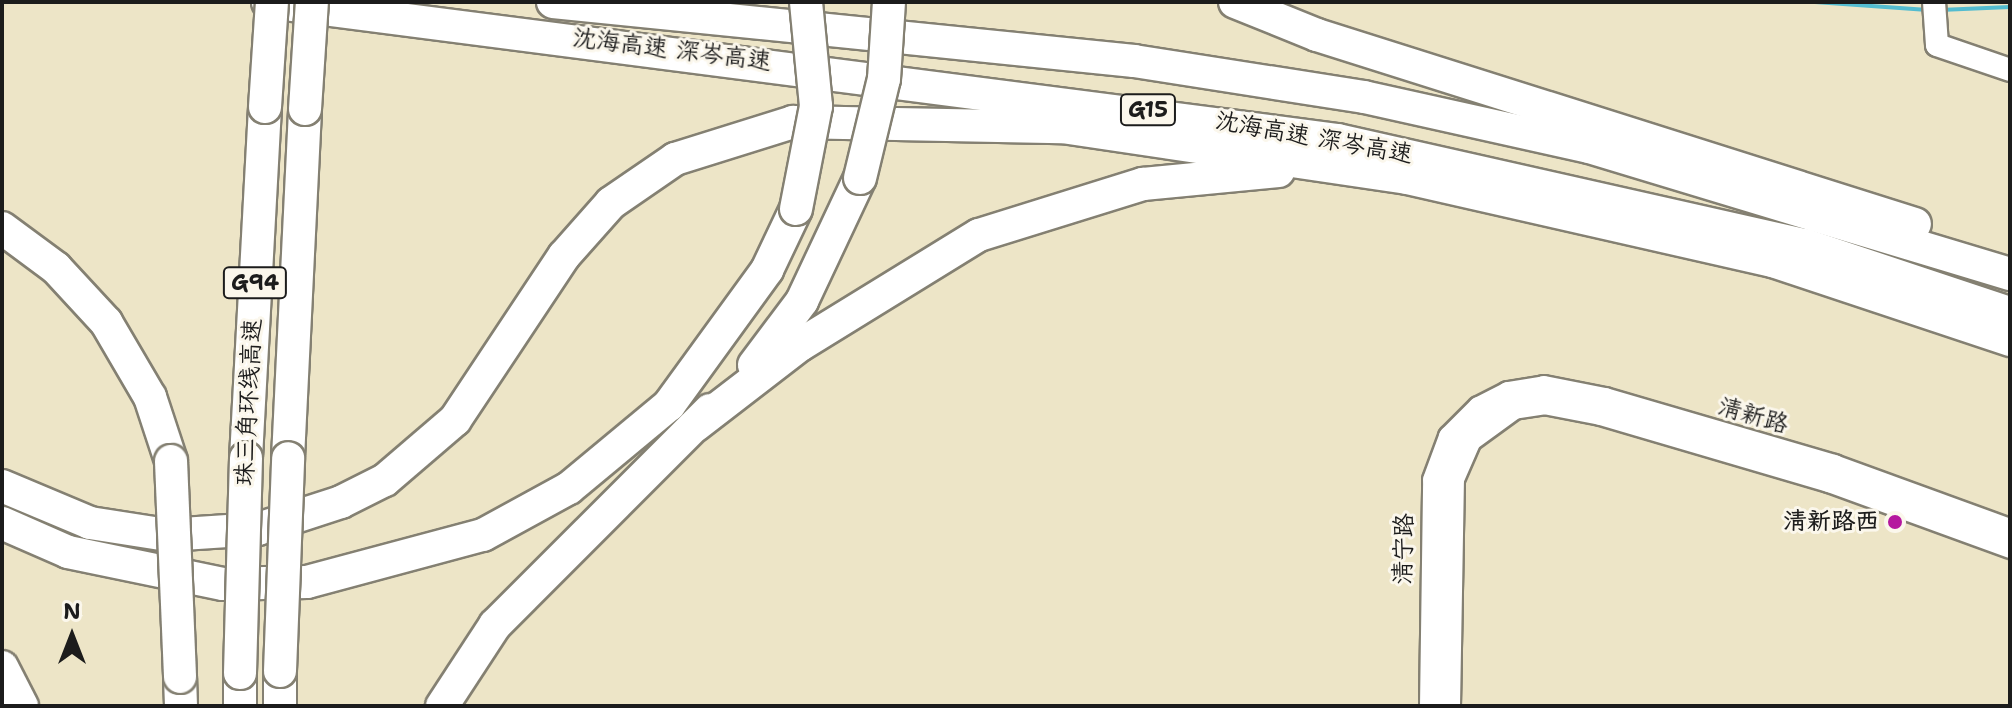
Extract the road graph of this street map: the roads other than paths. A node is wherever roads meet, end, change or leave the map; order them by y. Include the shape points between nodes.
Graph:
1 (270, 2) edge
2 (312, 2) edge
3 (553, 2) edge
4 (806, 2) edge
5 (889, 2) edge
6 (1218, 2) edge
7 (1246, 8) edge
8 (1935, 11) edge
9 (2010, 70) edge
10 (1407, 178) junction
11 (2, 228) edge
12 (2010, 264) edge
13 (2010, 274) edge
14 (2010, 313) edge
15 (2010, 340) edge
16 (1482, 417) junction
17 (696, 425) junction
18 (2, 486) edge
19 (2, 523) edge
20 (2010, 530) edge
21 (2010, 547) edge
22 (2, 667) edge
23 (181, 691) edge
24 (22, 706) edge
25 (240, 706) edge
26 (280, 706) edge
27 (442, 706) edge
28 (1431, 706) edge
29 (1449, 706) edge

1 - 14 highway, 沈海高速 深岑高速 / G15 via 1338,140 1805,245
1 - 25 highway, 珠三角环线高速 / G94, bridge via 246,458
2 - 26 highway, 珠三角环线高速 / G94, bridge
3 - 13 highway, 沈海高速 深岑高速 / G15 via 1134,61 1364,97 1589,147
4 - 19 highway, bridge via 816,106 796,209 767,270 669,405 569,488 483,535 307,582 223,584 68,552
5 - 17 highway, bridge via 884,79 860,178 802,301 769,349
6 - 7 highway
7 - 12 highway via 1757,170
8 - 9 street via 1937,45
10 - 15 highway via 1773,261
10 - 17 highway via 1252,171 1064,204 979,235 901,278
10 - 18 highway via 1062,127 873,118 753,129 675,159 611,203 564,256 455,420 385,480 341,502 258,529 167,535 90,523
11 - 23 highway, bridge via 56,268 106,322 150,397 171,461
16 - 20 street, 清新路 via 1526,388 1569,389 1834,466
16 - 21 street, 清新路 via 1514,408 1566,405 1829,481
16 - 28 street, 清宁路 via 1450,437 1434,480
16 - 29 street, 清宁路 via 1461,458 1448,512
17 - 27 highway via 495,625
22 - 24 highway

